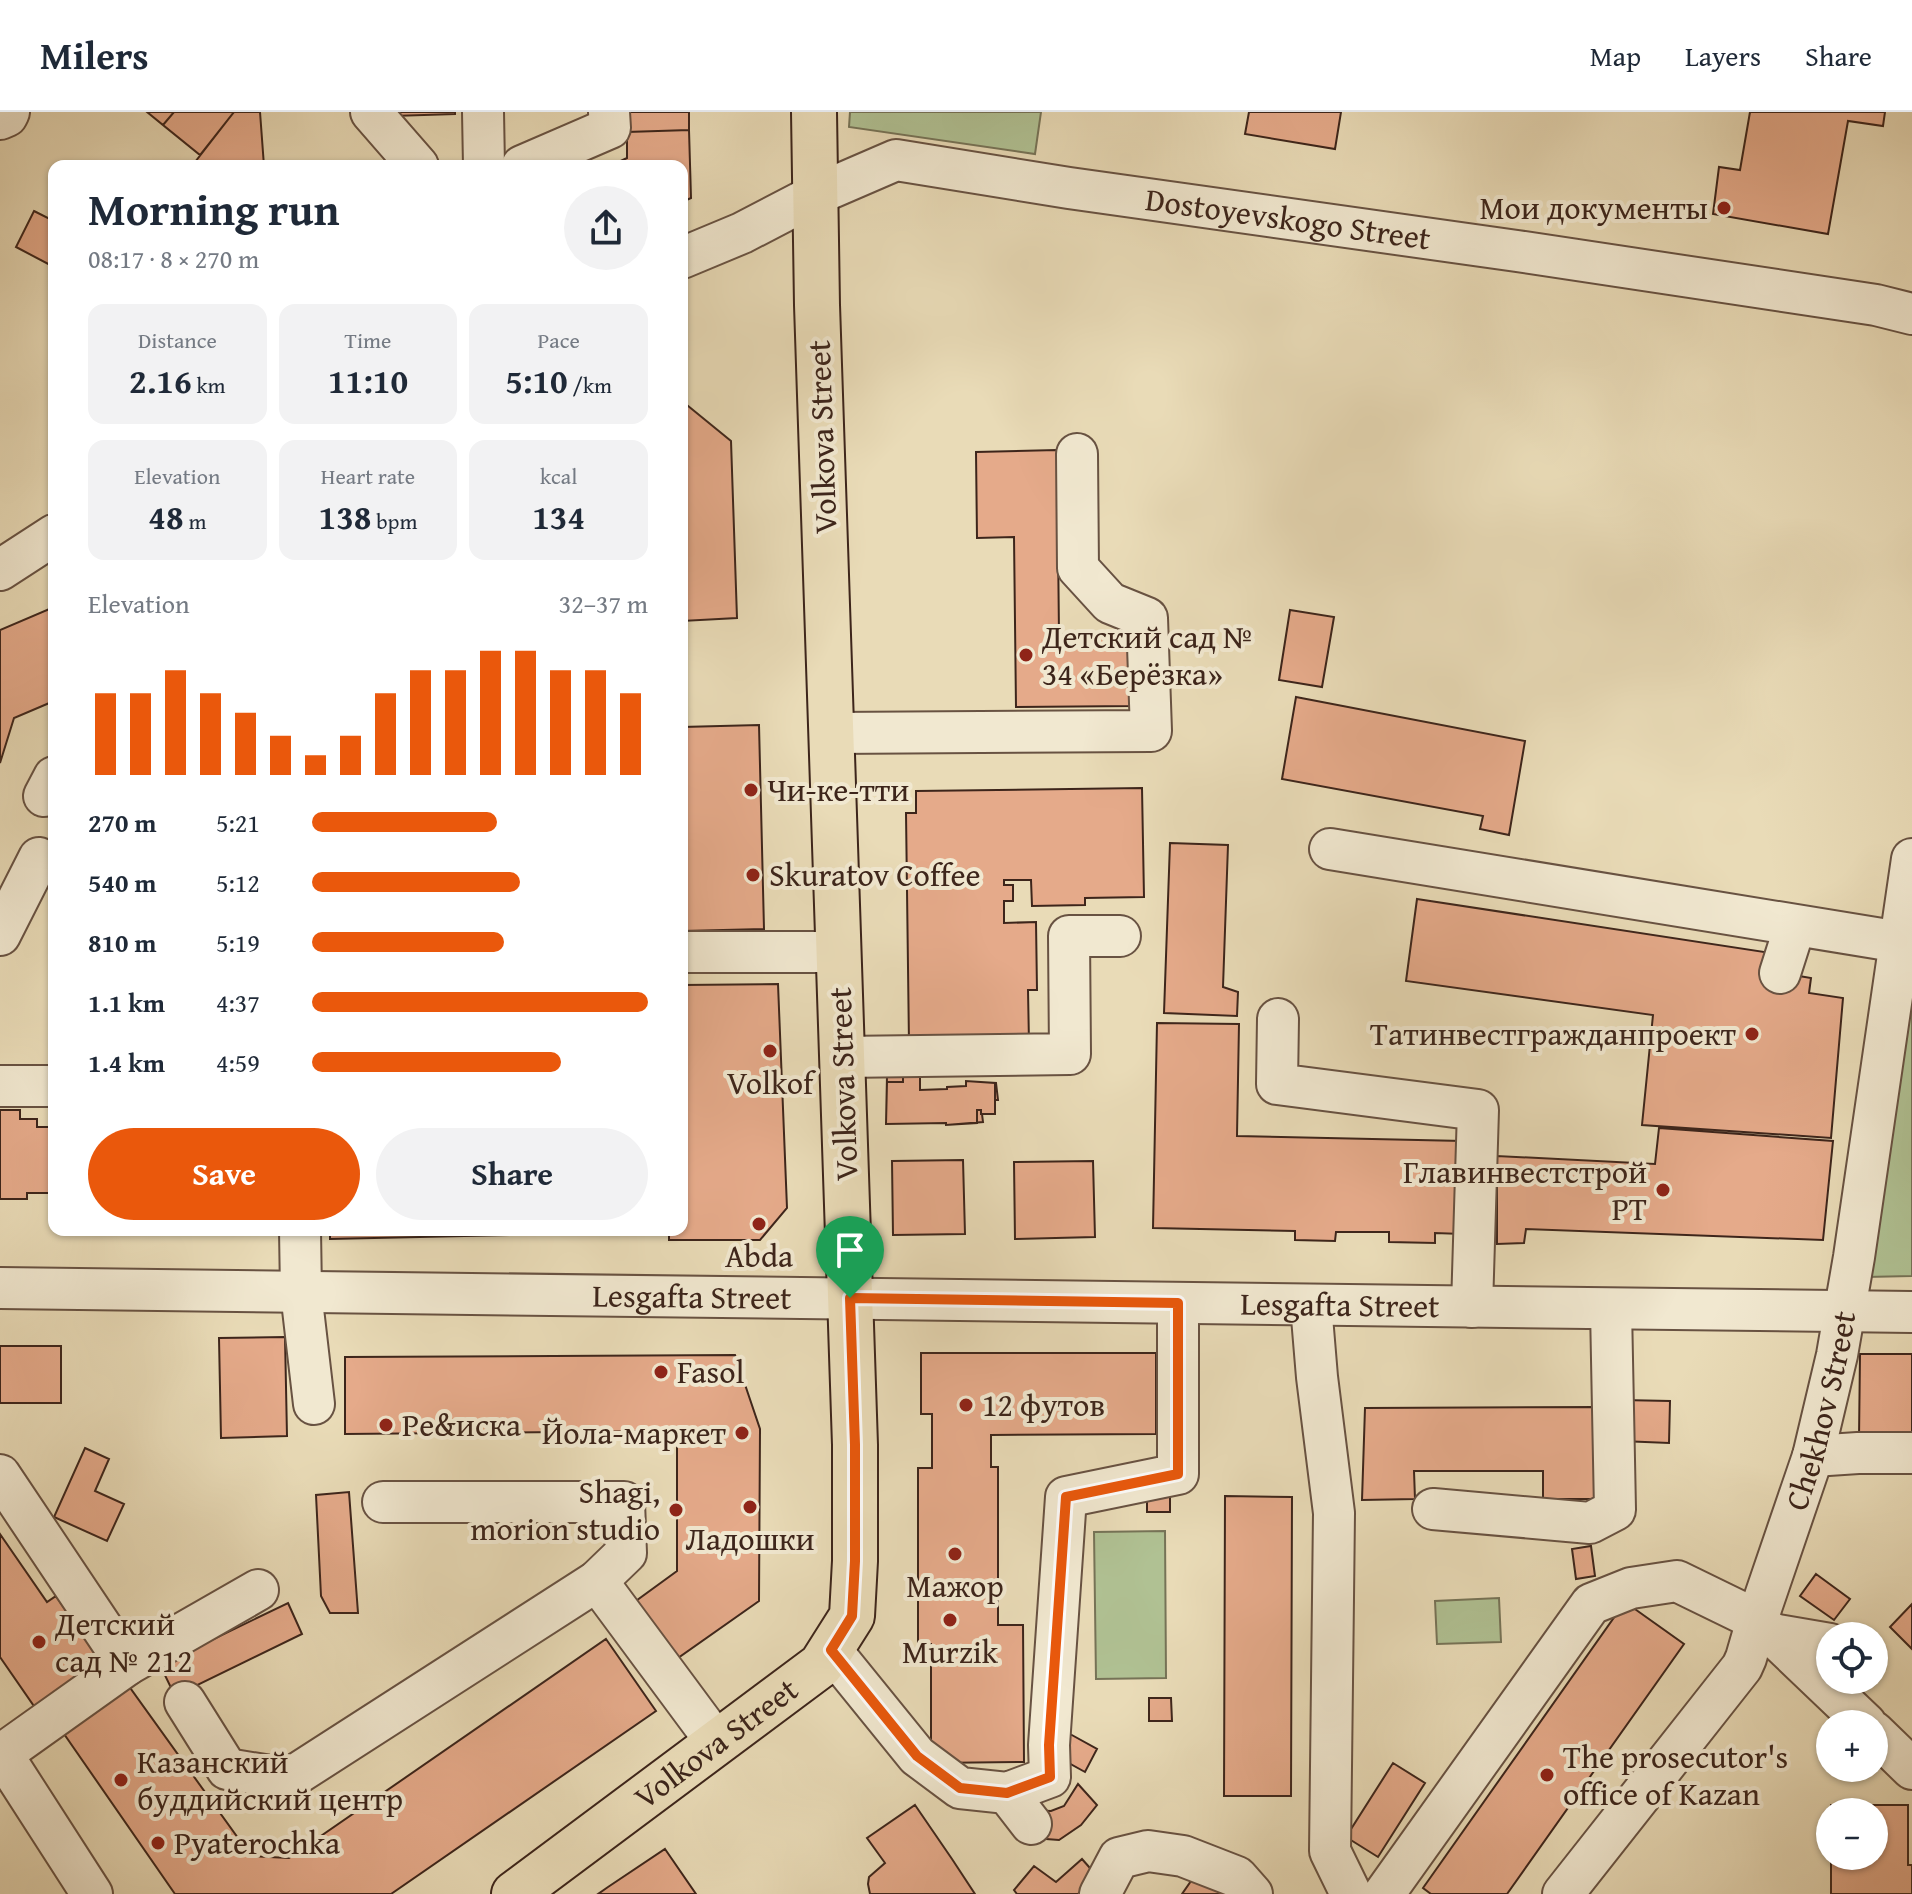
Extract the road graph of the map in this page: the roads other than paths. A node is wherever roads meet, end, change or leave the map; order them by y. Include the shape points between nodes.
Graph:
1 (9, 112) edge
2 (371, 112) edge
3 (483, 112) edge
4 (609, 112) edge
5 (814, 112) edge
6 (0, 119) edge
7 (413, 160) edge
8 (484, 160) edge
9 (536, 160) edge
10 (815, 195) junction
11 (688, 256) edge
12 (1912, 314) edge
13 (1077, 454) dead end
14 (48, 539) edge
15 (0, 570) edge
16 (832, 733) junction
17 (1330, 849) dead end
18 (39, 858) dead end
19 (1912, 859) edge
20 (1795, 926) junction
21 (0, 935) edge
22 (1120, 936) dead end
23 (1900, 942) junction
24 (688, 952) edge
25 (839, 952) junction
26 (1780, 973) dead end
27 (1278, 1019) dead end
28 (842, 1057) junction
29 (0, 1086) edge
30 (48, 1086) edge
31 (300, 1236) edge
32 (0, 1288) edge
33 (301, 1292) junction
34 (850, 1298) junction
35 (1178, 1303) junction
36 (1311, 1305) junction
37 (1472, 1307) junction
38 (1611, 1309) junction
39 (1912, 1312) edge
40 (1844, 1313) junction
41 (314, 1404) dead end
42 (1912, 1453) edge
43 (1813, 1456) junction
44 (0, 1475) edge
45 (383, 1502) dead end
46 (1433, 1509) dead end
47 (597, 1581) junction
48 (258, 1590) dead end
49 (1764, 1627) junction
50 (1816, 1640) edge
51 (831, 1650) junction
52 (127, 1665) junction
53 (185, 1702) dead end
54 (1851, 1710) edge
55 (717, 1743) junction
56 (1888, 1746) edge
57 (1, 1752) edge
58 (1912, 1769) edge
59 (1007, 1793) junction
60 (1031, 1824) dead end
61 (92, 1894) edge
62 (514, 1894) edge
63 (1100, 1894) edge
64 (1252, 1894) edge
65 (1351, 1894) edge
66 (1384, 1894) edge
67 (1563, 1894) edge

1 - 6 street
2 - 7 street
3 - 8 street
4 - 9 street via 610,128
5 - 10 main road, Volkova Street
10 - 11 street, Dostoyevskogo Street
10 - 12 street, Dostoyevskogo Street via 896,160
10 - 16 main road, Volkova Street
13 - 16 street via 1078,568 1110,603 1147,618 1151,731
14 - 15 street
16 - 25 main road, Volkova Street
17 - 20 street
18 - 21 street
19 - 23 street, Chekhov Street
20 - 23 street
20 - 26 street
22 - 28 street via 1069,936 1070,1054
23 - 40 street, Chekhov Street
24 - 25 street
25 - 28 main road, Volkova Street
27 - 37 street via 1277,1084 1478,1110
28 - 34 main road, Volkova Street
29 - 30 street
31 - 33 street
32 - 33 street, Lesgafta Street
33 - 34 street, Lesgafta Street
33 - 41 street
34 - 35 street, Lesgafta Street
34 - 51 main road, Volkova Street via 855,1561 852,1616
35 - 36 street, Lesgafta Street
35 - 59 street via 1178,1474 1066,1497 1050,1777
36 - 37 street, Lesgafta Street
36 - 65 street via 1334,1513 1330,1851
37 - 38 street, Lesgafta Street
38 - 40 street, Lesgafta Street
38 - 46 street via 1615,1510 1590,1523
39 - 40 street, Lesgafta Street
40 - 43 street, Chekhov Street
42 - 43 street
43 - 49 street, Chekhov Street
44 - 52 street
45 - 47 street via 624,1502 626,1553
47 - 53 street via 289,1779 227,1769
47 - 55 street
48 - 52 street
49 - 50 street
49 - 54 street
49 - 66 street via 1677,1581 1631,1588 1591,1604
49 - 67 street, Chekhov Street via 1742,1667
51 - 55 main road, Volkova Street via 821,1665
51 - 59 street via 917,1756 960,1788
52 - 57 street
55 - 62 main road, Volkova Street
56 - 58 street
57 - 61 street
59 - 60 street
63 - 64 street via 1119,1858 1148,1851 1183,1856 1237,1877

